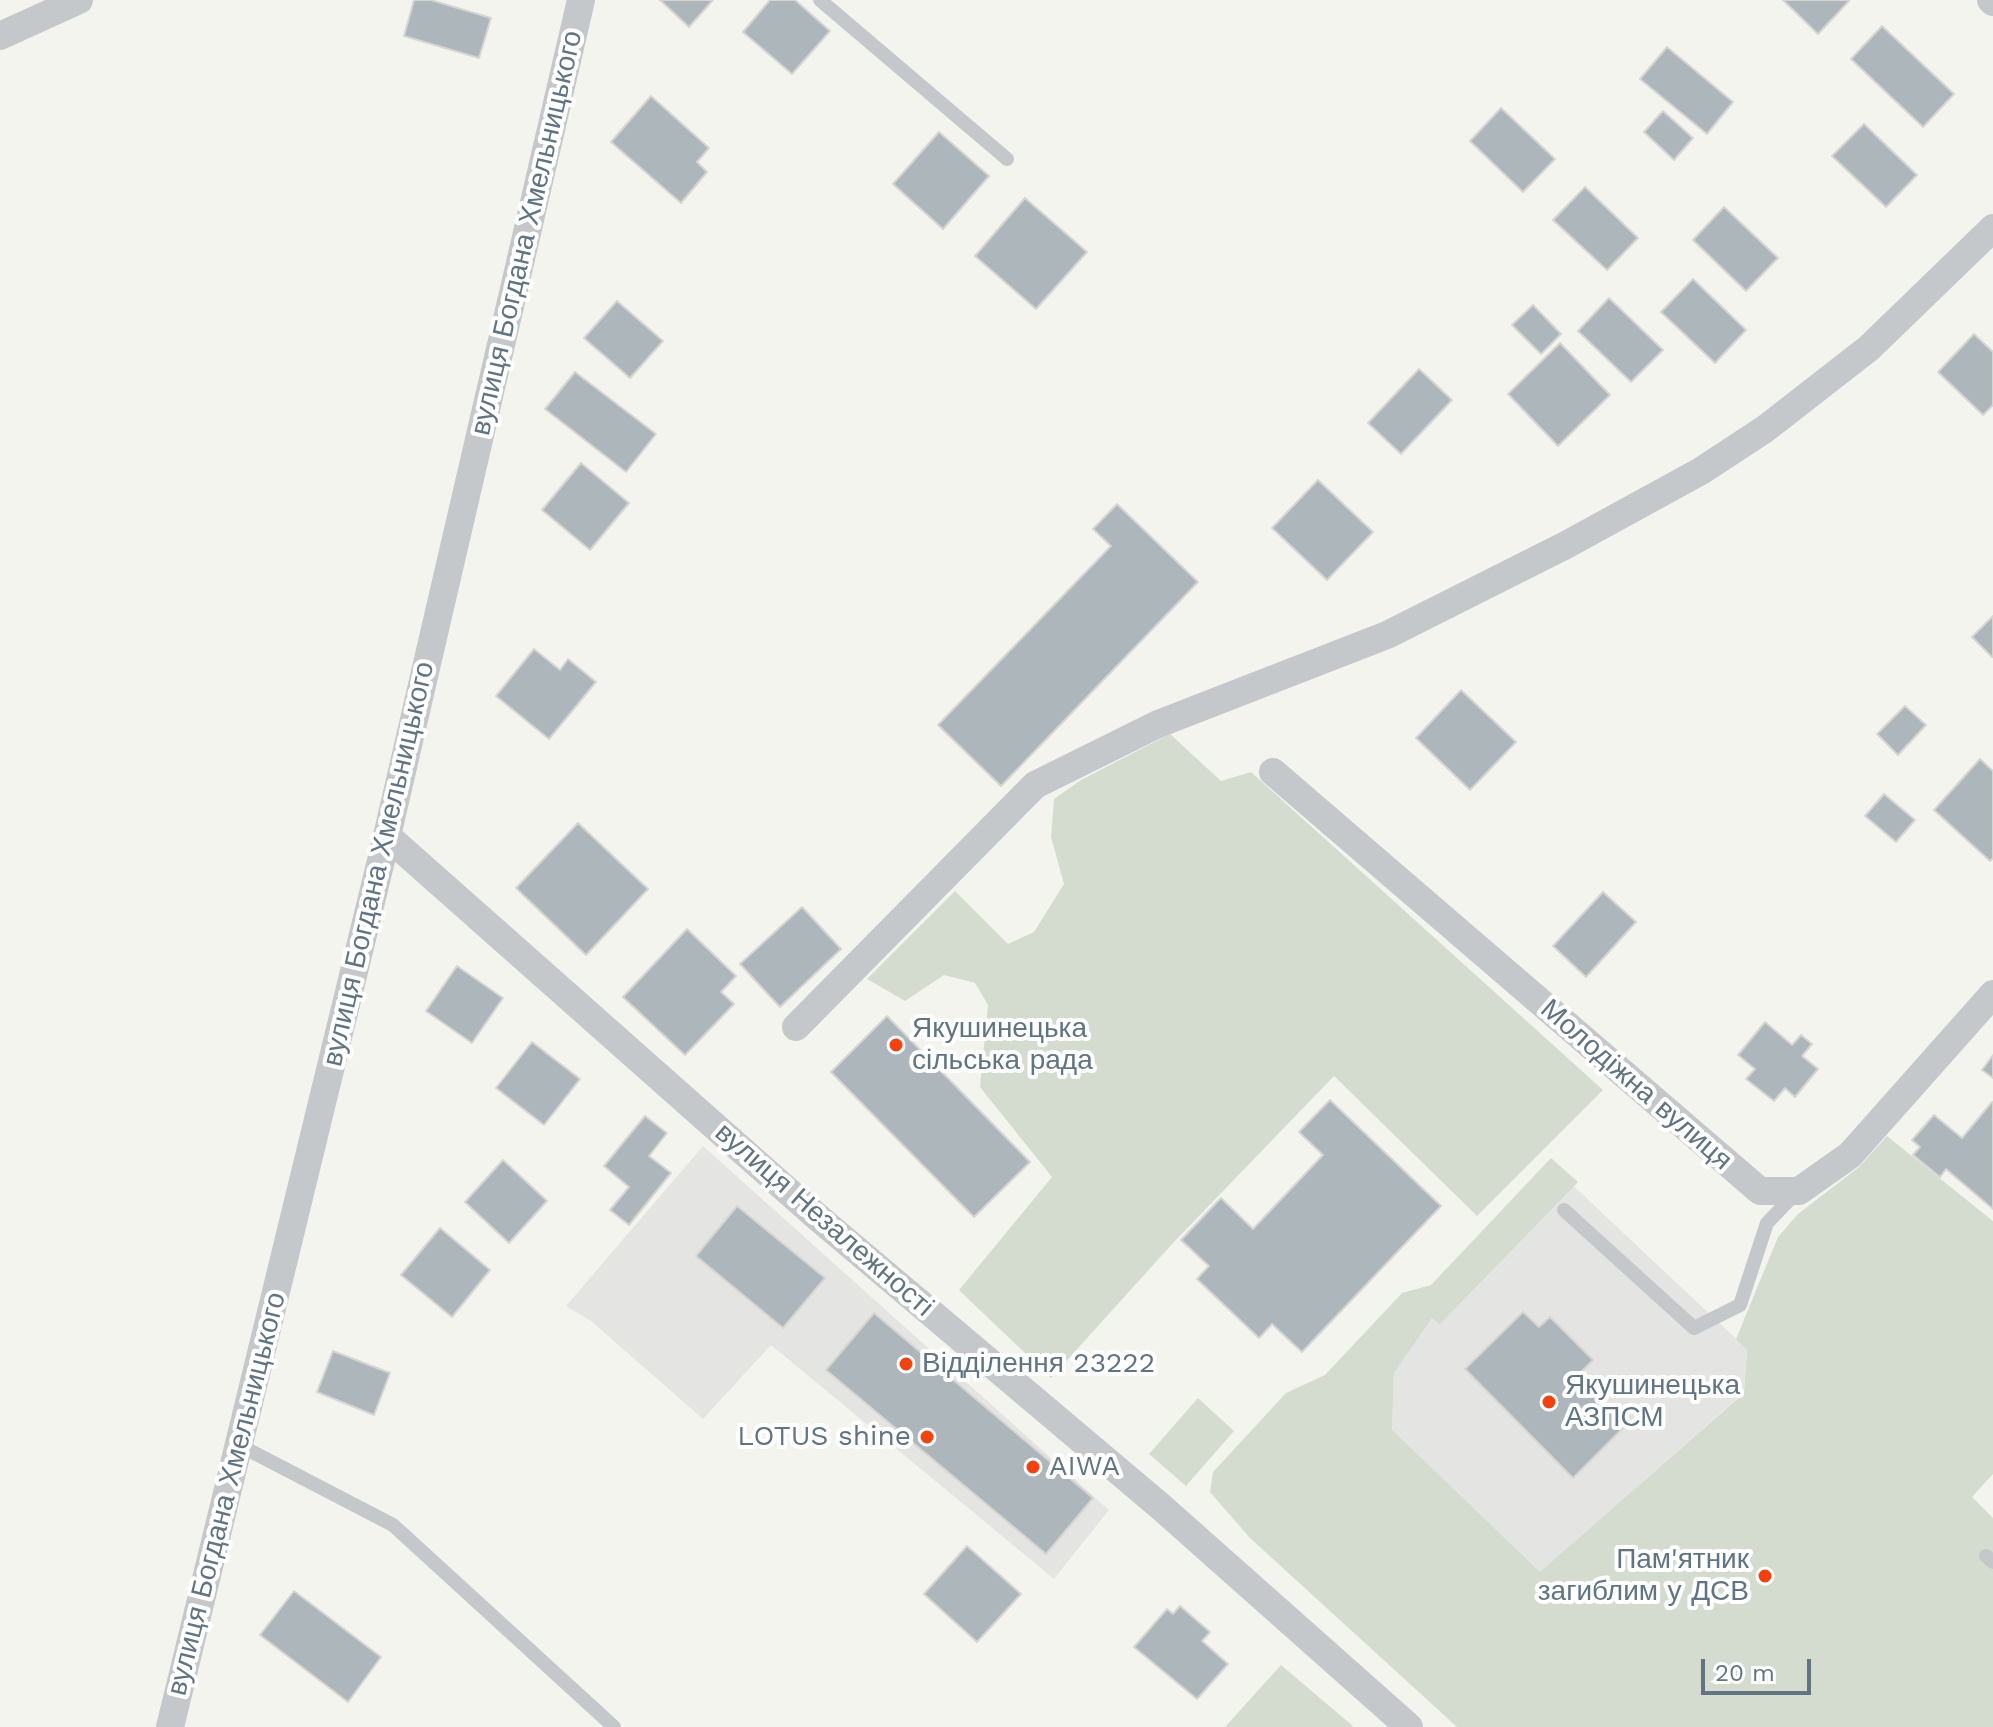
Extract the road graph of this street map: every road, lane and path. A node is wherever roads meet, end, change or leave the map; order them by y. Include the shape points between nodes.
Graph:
1 (79, 0) edge
2 (581, 0) edge
3 (820, 0) edge
4 (0, 36) edge
5 (1007, 159) dead end
6 (1993, 228) edge
7 (1273, 772) dead end
8 (387, 836) junction
9 (1993, 994) edge
10 (796, 1027) dead end
11 (1799, 1191) junction
12 (1564, 1210) dead end
13 (239, 1445) junction
14 (170, 1727) edge
15 (614, 1727) edge
16 (1409, 1727) edge

1 - 4 street
2 - 8 street, вулиця Богдана Хмельницького
3 - 5 lane
6 - 10 street via 1869,348 1701,471 1387,635 1158,724 1035,785
7 - 11 street, Молодіжна вулиця via 1760,1191
8 - 13 street, вулиця Богдана Хмельницького
8 - 16 street, вулиця Незалежності via 815,1215 1160,1506
9 - 11 street via 1850,1155
11 - 12 lane via 1767,1223 1740,1305 1694,1328
13 - 14 street, вулиця Богдана Хмельницького
13 - 15 lane via 393,1525

